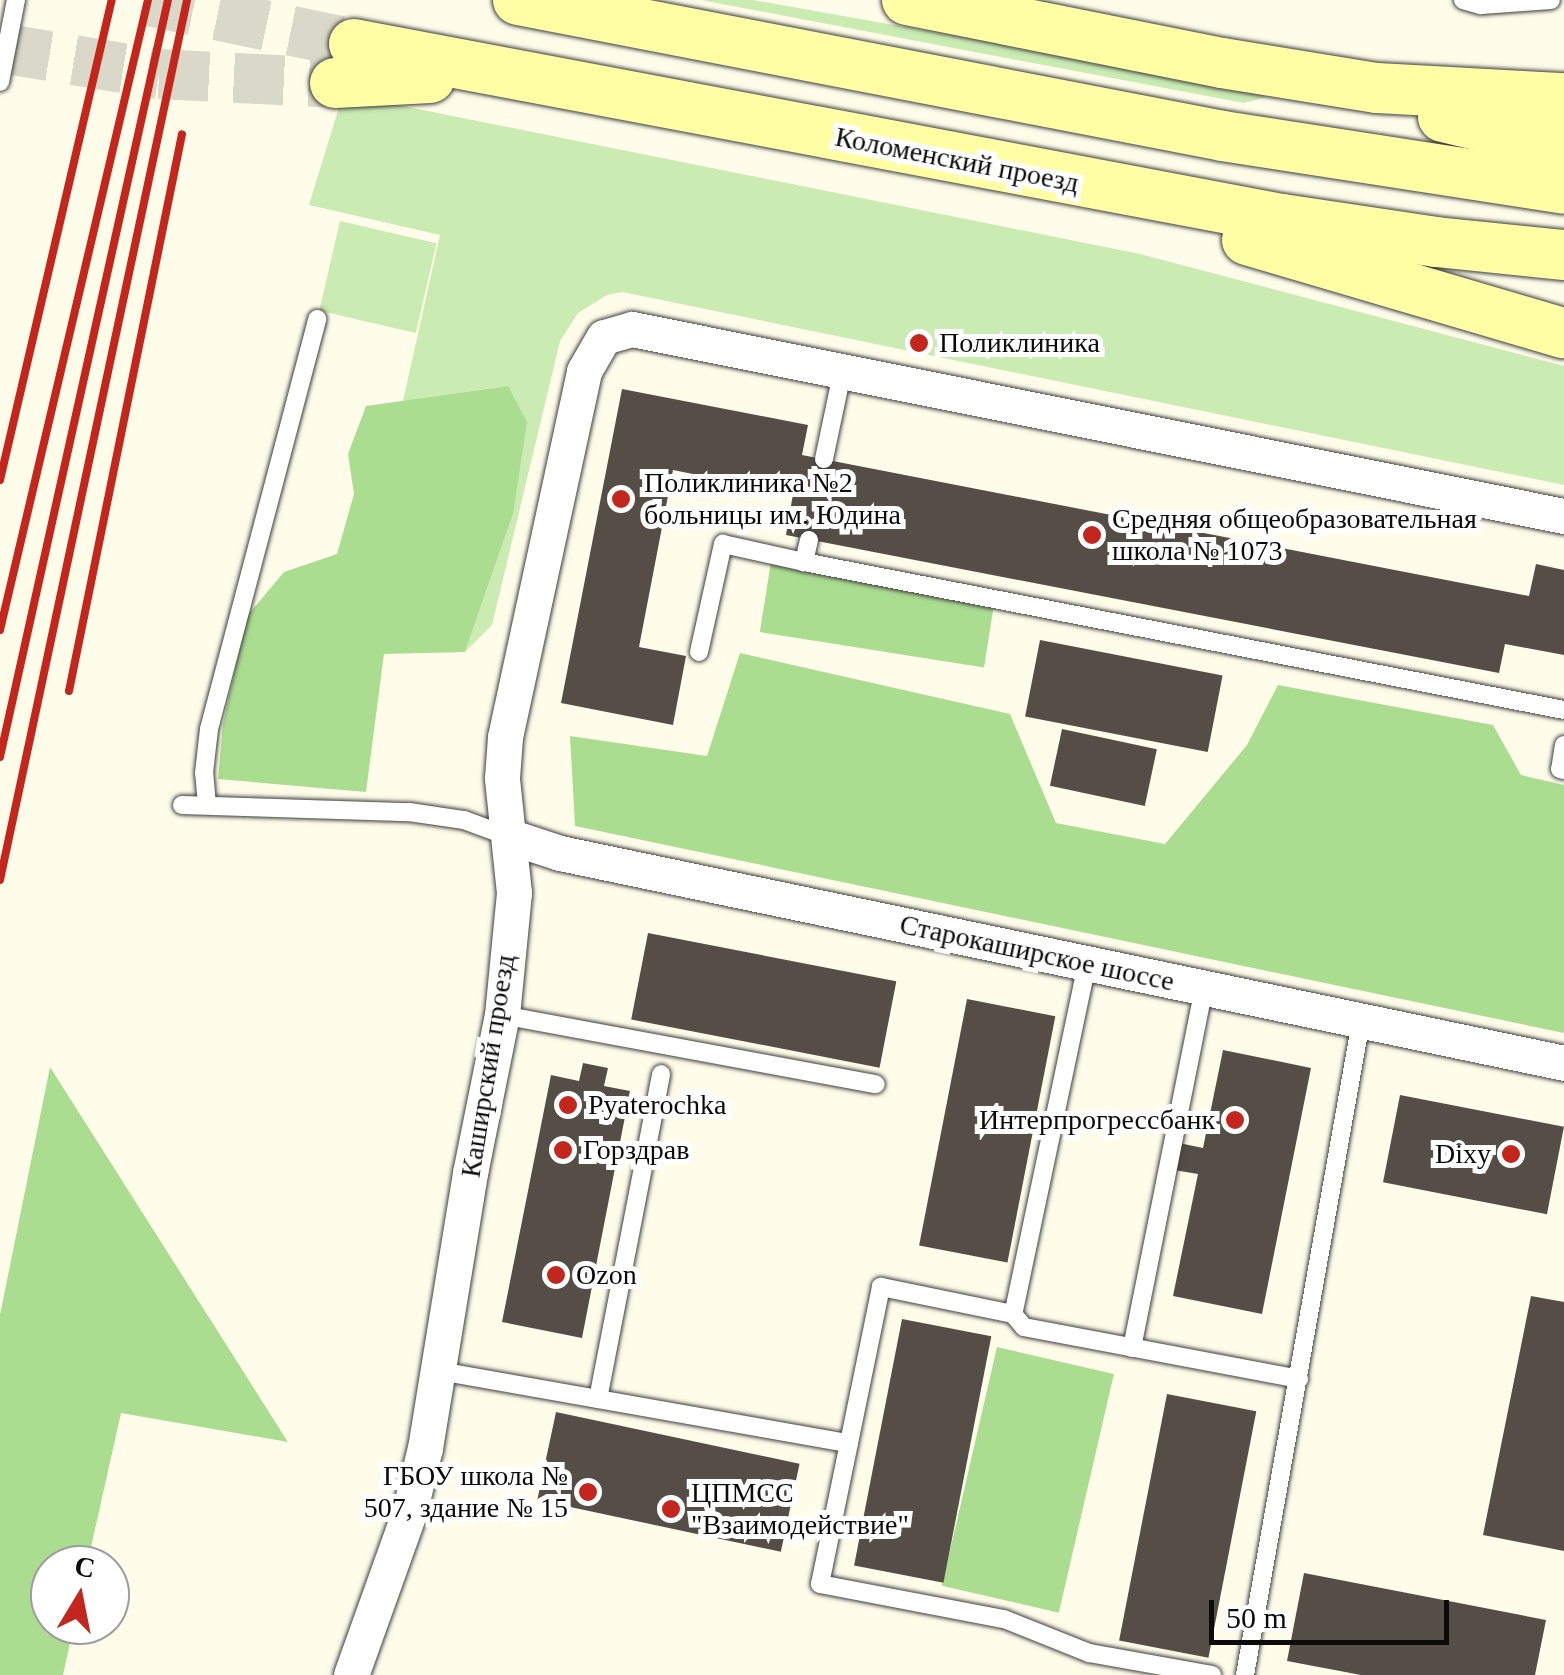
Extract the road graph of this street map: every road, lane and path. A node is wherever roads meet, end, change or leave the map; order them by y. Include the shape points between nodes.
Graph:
1 (16, 0) edge
2 (518, 0) edge
3 (908, 0) edge
4 (1462, 0) edge
5 (1551, 0) edge
6 (1222, 63) junction
7 (345, 64) tunnel mouth
8 (0, 82) edge
9 (1564, 98) edge
10 (1564, 146) edge
11 (1002, 168) junction
12 (1564, 189) edge
13 (1564, 255) edge
14 (317, 319) dead end
15 (1564, 333) edge
16 (843, 368) junction
17 (824, 459) dead end
18 (1564, 516) edge
19 (808, 540) dead end
20 (804, 562) junction
21 (699, 652) dead end
22 (1564, 710) edge
23 (1564, 746) edge
24 (1564, 770) edge
25 (207, 805) junction
26 (182, 806) dead end
27 (511, 838) junction
28 (1087, 964) junction
29 (1204, 988) junction
30 (502, 1015) junction
31 (1361, 1021) junction
32 (1564, 1063) edge
33 (661, 1074) dead end
34 (876, 1084) dead end
35 (1013, 1314) junction
36 (1132, 1348) junction
37 (439, 1370) junction
38 (1299, 1379) junction
39 (598, 1398) junction
40 (849, 1443) junction
41 (351, 1675) edge
42 (1212, 1675) edge
43 (1245, 1675) edge

1 - 8 lane
2 - 12 main road via 1223,136
3 - 6 main road
4 - 5 lane
6 - 9 main road via 1377,88
6 - 10 main road
7 - 11 main road, Коломенский проезд via 502,74
11 - 13 main road, Коломенский проезд via 1339,228
11 - 15 main road
14 - 25 lane via 209,729
16 - 17 lane
16 - 18 street
16 - 27 street, Каширский проезд via 632,329 604,337 584,371 504,736
19 - 20 lane
20 - 21 lane via 722,544
20 - 22 lane
23 - 24 lane
25 - 26 lane
25 - 27 lane via 409,812 464,820
27 - 28 street, Старокаширское шоссе
27 - 30 street, Каширский проезд via 514,893
28 - 29 street, Старокаширское шоссе
28 - 35 lane
29 - 31 street, Старокаширское шоссе
29 - 36 lane
30 - 34 lane
30 - 37 street, Каширский проезд
31 - 32 street, Старокаширское шоссе
31 - 38 lane
33 - 39 lane
35 - 36 lane via 1024,1327
35 - 40 lane via 881,1287
36 - 38 lane
37 - 39 lane
37 - 41 street, Каширский проезд via 409,1513
38 - 43 lane
39 - 40 lane
40 - 42 lane via 820,1584 1004,1619 1089,1653

